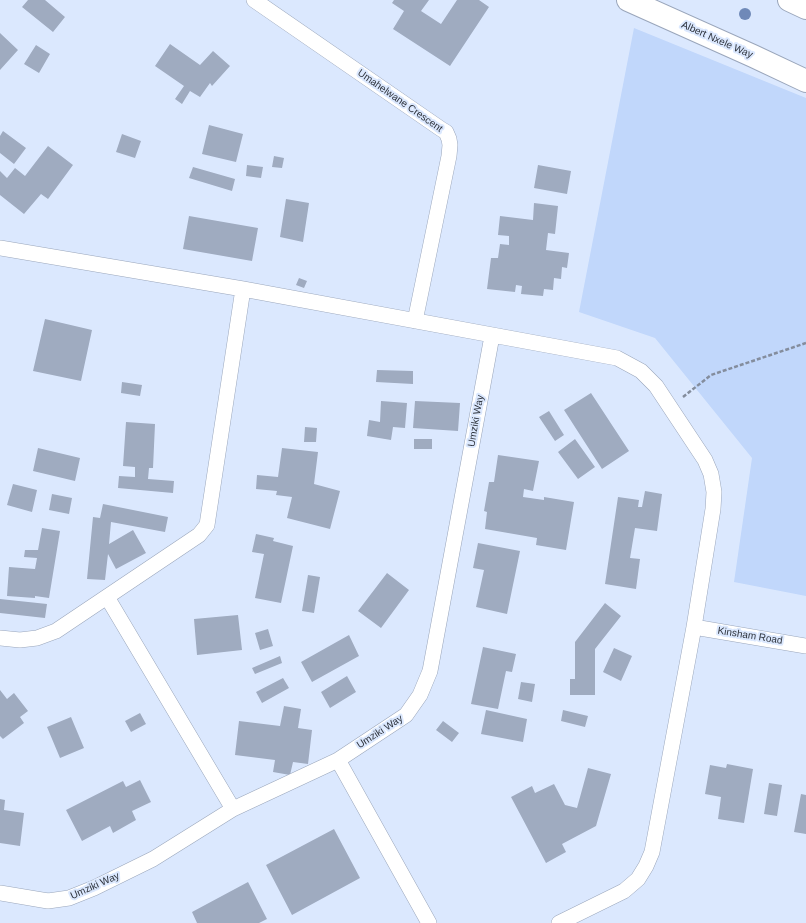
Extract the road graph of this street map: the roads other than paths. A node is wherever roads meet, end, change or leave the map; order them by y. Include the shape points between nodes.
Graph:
1 (254, 0) edge
2 (628, 0) edge
3 (789, 0) edge
4 (806, 8) edge
5 (806, 81) edge
6 (0, 248) edge
7 (243, 289) junction
8 (415, 322) junction
9 (492, 336) junction
10 (107, 597) junction
11 (694, 627) junction
12 (0, 638) edge
13 (806, 646) edge
14 (338, 760) junction
15 (234, 809) junction
16 (0, 893) edge
17 (429, 923) edge
18 (559, 923) edge

1 - 8 street, Umahelwane Crescent via 446,132 449,138 449,156
2 - 5 main road, Albert Nxele Way
3 - 4 main road
6 - 7 street
7 - 8 street
7 - 10 street via 207,525 199,535
8 - 9 street
9 - 11 street via 617,358 641,371 656,386 705,460 714,492
9 - 14 street, Umziki Way via 430,671 420,695 406,715
10 - 12 street via 56,631 37,638
10 - 15 street
11 - 13 street, Kinsham Road
11 - 18 street via 652,852 646,866 638,879 624,891
14 - 15 street, Umziki Way
14 - 17 street
15 - 16 street, Umziki Way via 153,859 69,898 48,901

